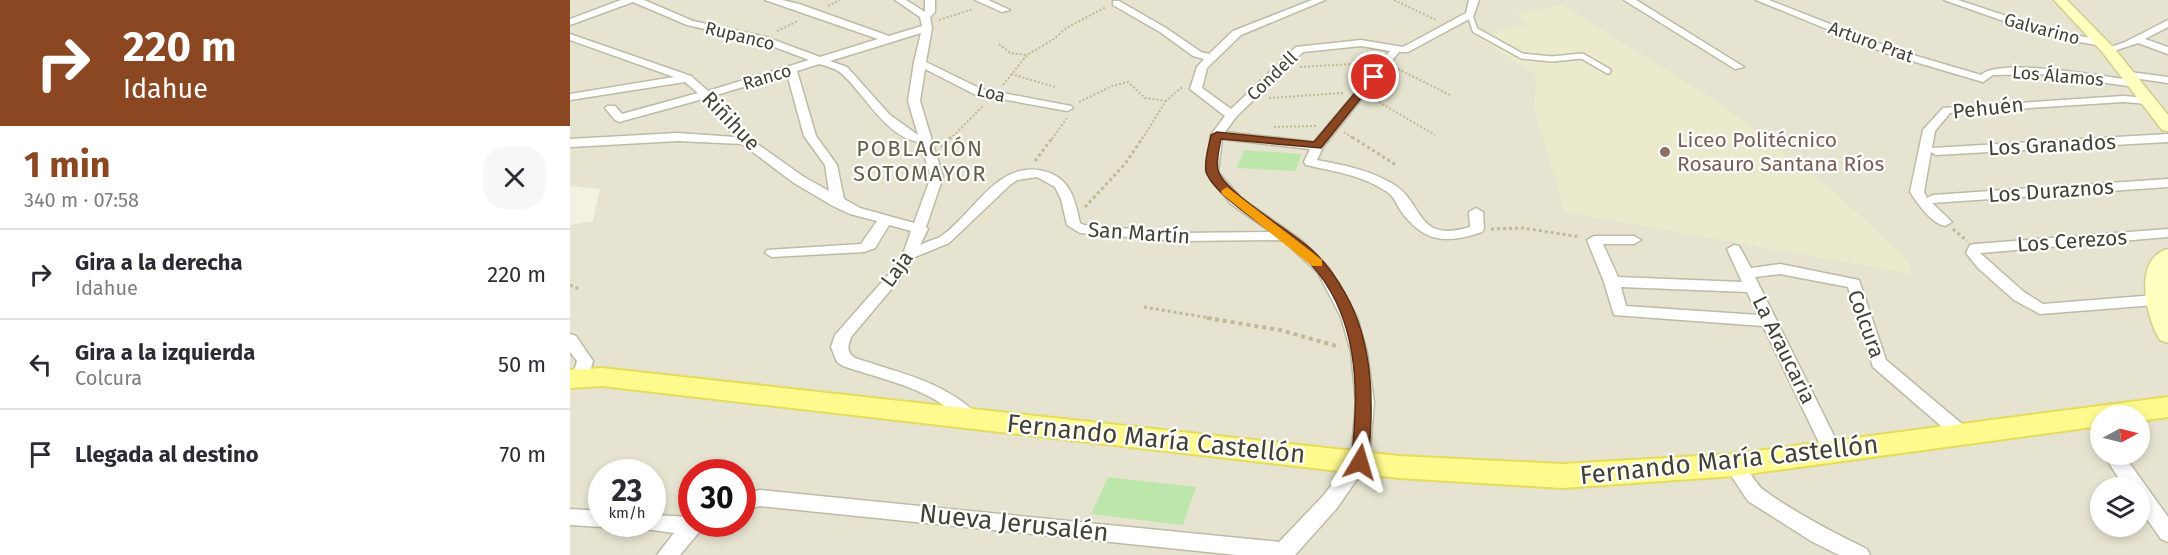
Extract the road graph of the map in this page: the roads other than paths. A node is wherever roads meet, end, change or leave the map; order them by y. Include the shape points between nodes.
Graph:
1 (630, 0) edge
2 (636, 0) edge
3 (770, 0) edge
4 (900, 0) edge
5 (930, 0) edge
6 (1320, 0) edge
7 (1474, 0) edge
8 (1629, 0) edge
9 (1761, 0) edge
10 (1949, 0) edge
11 (2060, 0) edge
12 (985, 2) edge
13 (1116, 3) road end
14 (1005, 10) dead end
15 (1470, 15) junction
16 (570, 22) edge
17 (926, 23) junction
18 (2168, 23) edge
19 (570, 37) edge
20 (889, 40) junction
21 (2138, 40) junction
22 (2105, 46) junction
23 (1395, 51) junction
24 (2168, 51) edge
25 (1213, 58) junction
26 (823, 60) junction
27 (919, 62) junction
28 (1738, 67) dead end
29 (791, 70) junction
30 (1608, 71) dead end
31 (687, 78) junction
32 (1983, 79) joint
33 (2133, 80) junction
34 (2167, 83) edge
35 (705, 95) junction
36 (570, 97) edge
37 (2149, 101) junction
38 (610, 108) dead end
39 (1067, 108) road end
40 (1232, 115) junction
41 (2168, 126) edge
42 (1217, 135) junction
43 (2168, 138) edge
44 (745, 141) junction
45 (570, 143) edge
46 (1317, 146) junction
47 (927, 147) junction
48 (1936, 151) dead end
49 (2168, 183) edge
50 (1933, 199) dead end
51 (838, 203) junction
52 (1476, 212) dead end
53 (885, 220) junction
54 (1945, 222) road end
55 (921, 229) junction
56 (2168, 233) edge
57 (1286, 236) junction
58 (1634, 240) dead end
59 (1734, 249) dead end
60 (772, 253) dead end
61 (910, 254) junction
62 (2168, 255) edge
63 (1750, 280) junction
64 (1612, 282) junction
65 (2162, 299) edge
66 (1770, 321) junction
67 (2168, 335) edge
68 (570, 340) edge
69 (575, 378) edge
70 (2168, 406) edge
71 (2150, 409) edge
72 (2090, 418) edge
73 (971, 419) junction
74 (1962, 434) junction
75 (1833, 452) junction
76 (1360, 462) junction
77 (1733, 465) junction
78 (756, 499) edge
79 (2150, 508) edge
80 (570, 517) edge
81 (588, 518) edge
82 (2168, 533) edge
83 (683, 537) edge
84 (1284, 554) edge
85 (667, 555) edge
86 (1860, 555) edge

1 - 16 street
2 - 26 street, Rupanco via 690,23 762,39
3 - 20 street
4 - 17 street
5 - 17 street, Laja
6 - 25 street via 1243,30
7 - 15 street
8 - 28 street
9 - 32 street, Arturo Prat via 1892,52
10 - 22 street, Galvarino via 2050,34
11 - 22 main road
12 - 14 street
13 - 25 street via 1197,54
15 - 23 street via 1410,48
15 - 30 lane via 1475,30 1514,53 1537,59 1582,56
17 - 20 street, Ranco
17 - 27 street, Laja
18 - 21 street
19 - 31 street, Riñihue
20 - 26 street, Ranco
21 - 22 street
21 - 24 street
22 - 33 main road
23 - 40 street, Condell via 1361,43 1300,49
23 - 46 street
25 - 40 street via 1202,67 1196,88
26 - 29 street, Ranco
26 - 47 street, Rupanco via 843,69 886,117
27 - 39 street, Loa via 978,92
27 - 47 street, Laja via 914,101
29 - 35 street, Ranco
29 - 51 street via 810,136 831,165
31 - 35 street, Riñihue
31 - 36 street
32 - 33 street, Los Álamos via 1993,72 2031,70
33 - 34 street, Los Álamos
33 - 37 main road
35 - 38 street, Ranco via 619,118
35 - 44 street, Riñihue
37 - 41 main road
37 - 54 street, Pehuén via 2123,99 1947,110 1929,130 1917,192
40 - 42 street, Condell
42 - 46 street
42 - 57 street via 1212,172 1236,201
43 - 48 street, Los Granados
44 - 45 street via 678,137
44 - 51 street, Riñihue
46 - 52 street via 1310,162 1353,171 1398,193 1427,231 1443,237 1477,229
47 - 55 street, Laja via 938,177
49 - 50 street, Los Duraznos
51 - 53 street, Riñihue
53 - 55 street, Riñihue
53 - 60 street via 864,248
55 - 61 street, Laja
56 - 65 street, Los Cerezos via 1976,248 1973,253 2019,296 2040,309
57 - 61 street, San Martín via 1142,236 1080,229 1074,225 1061,187 1046,176 1026,172 999,188 944,240
57 - 76 street via 1315,260 1332,282 1349,317 1359,352 1365,402
58 - 64 street via 1594,240
59 - 63 street, La Araucaria
61 - 73 street, Laja via 843,335 840,353 849,362 943,395
62 - 65 main road via 2161,267
63 - 64 street
63 - 66 street, La Araucaria
63 - 74 street, Colcura via 1780,269 1854,283 1879,363
64 - 66 street via 1620,311
65 - 67 main road
66 - 75 street, La Araucaria
68 - 69 street via 585,361
69 - 73 main road, Fernando María Castellón via 603,377
70 - 71 main road, Fernando María Castellón
72 - 74 main road, Fernando María Castellón
73 - 76 main road, Fernando María Castellón
74 - 75 main road, Fernando María Castellón
75 - 77 main road, Fernando María Castellón
76 - 77 main road, Fernando María Castellón via 1563,476
76 - 84 street
77 - 86 street via 1755,495 1818,535
78 - 84 street, Nueva Jerusalén
79 - 82 street
80 - 81 street
83 - 85 street

